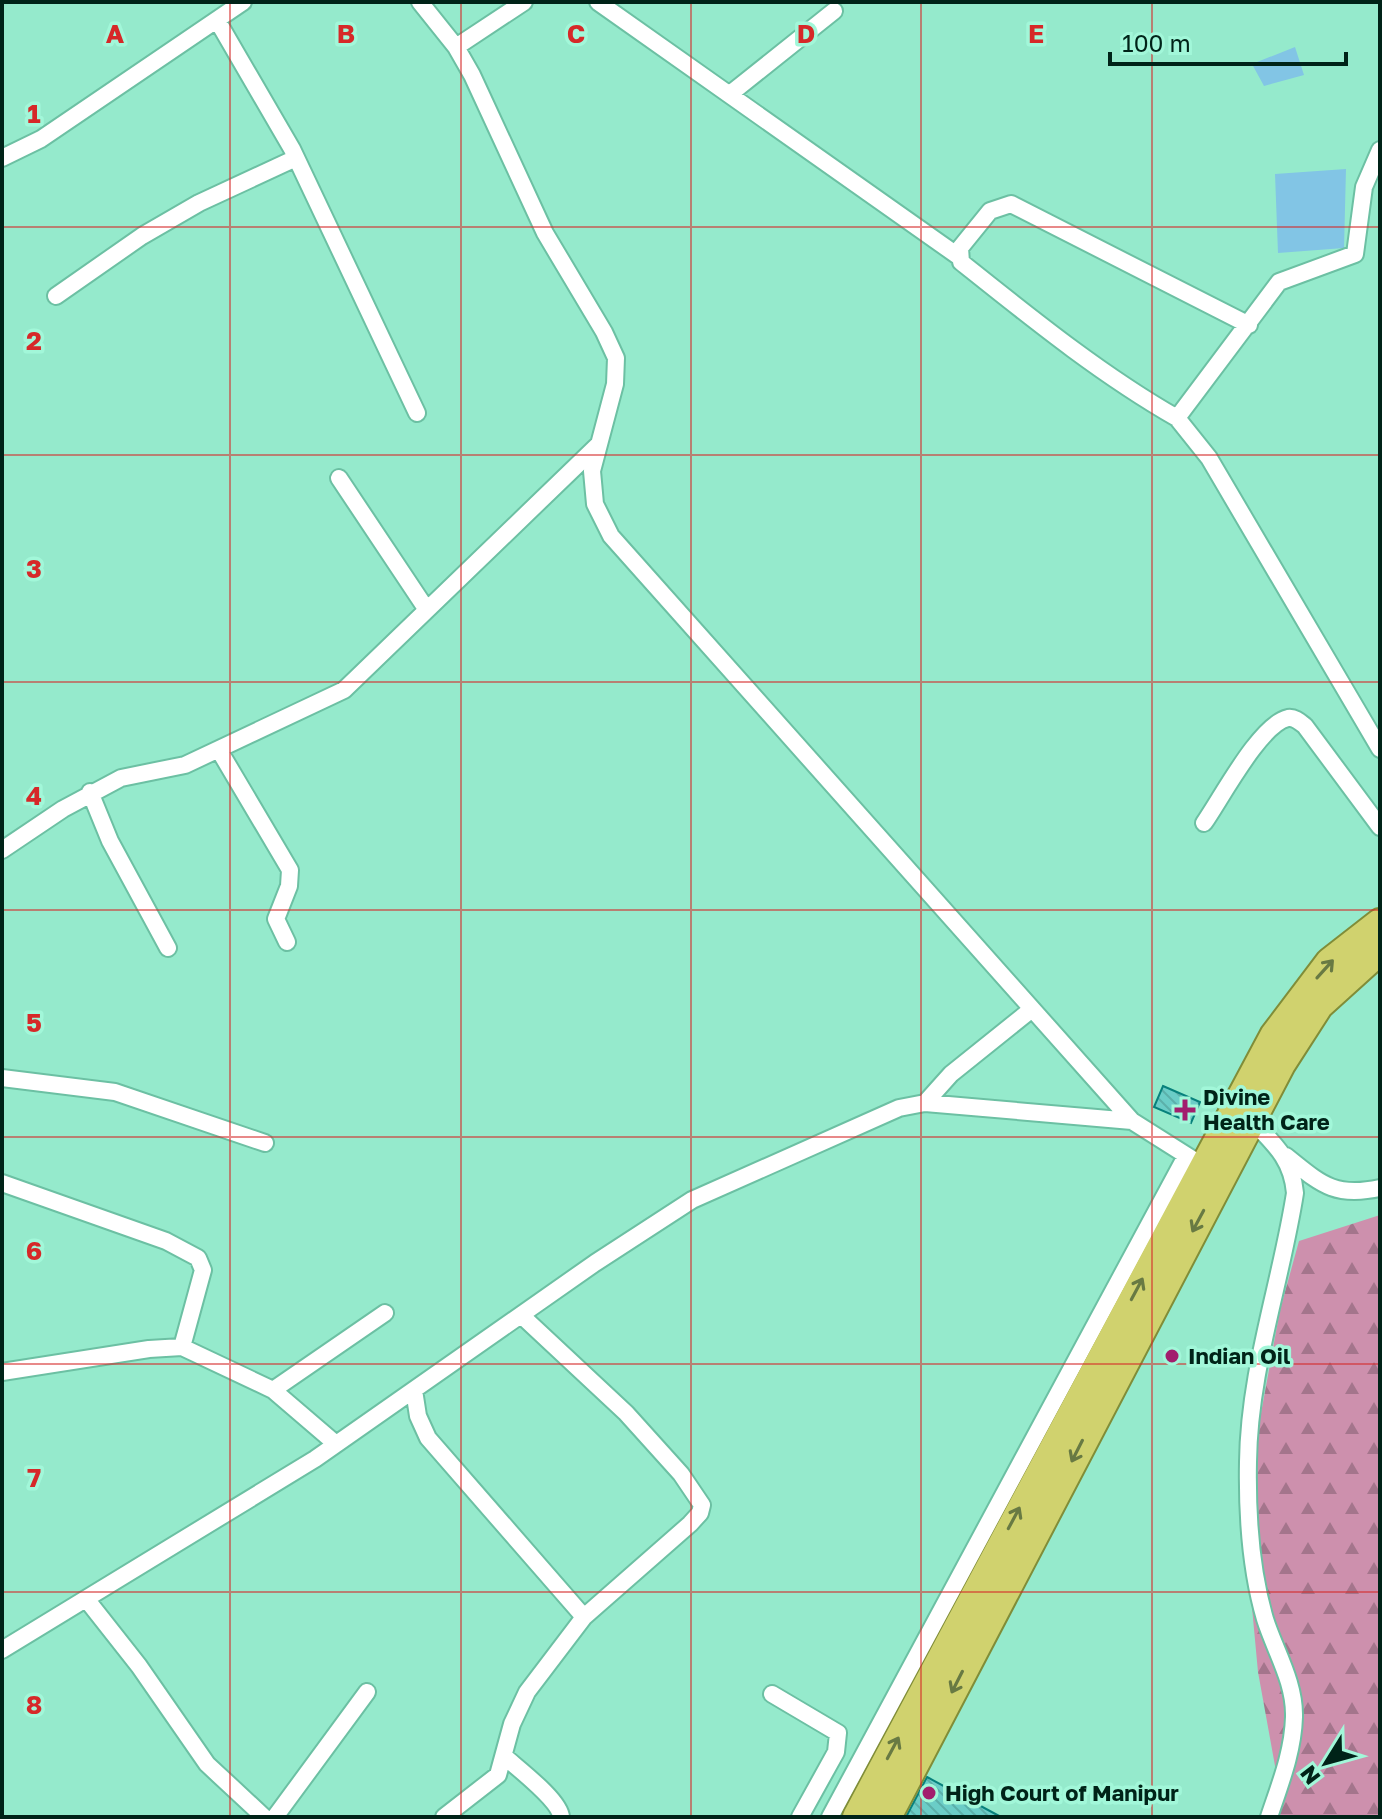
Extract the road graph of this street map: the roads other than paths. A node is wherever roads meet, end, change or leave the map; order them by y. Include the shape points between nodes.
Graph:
1 (243, 2) edge
2 (420, 2) edge
3 (524, 2) edge
4 (598, 2) edge
5 (834, 11) dead end
6 (217, 20) junction
7 (456, 47) junction
8 (730, 94) junction
9 (1380, 150) edge
10 (2, 158) edge
11 (296, 158) junction
12 (958, 256) junction
13 (56, 296) dead end
14 (1249, 325) junction
15 (417, 413) dead end
16 (1177, 418) junction
17 (599, 444) junction
18 (339, 478) dead end
19 (427, 610) junction
20 (1380, 749) edge
21 (219, 750) junction
22 (90, 792) junction
23 (1204, 823) dead end
24 (1380, 827) edge
25 (2, 850) edge
26 (1380, 923) edge
27 (287, 942) dead end
28 (168, 948) dead end
29 (1380, 950) edge
30 (1032, 1009) junction
31 (2, 1078) edge
32 (925, 1103) junction
33 (1251, 1120) junction
34 (1132, 1121) junction
35 (265, 1143) dead end
36 (1284, 1155) junction
37 (1204, 1167) junction
38 (2, 1183) edge
39 (1380, 1188) edge
40 (385, 1313) dead end
41 (521, 1315) junction
42 (182, 1347) junction
43 (2, 1372) edge
44 (273, 1390) junction
45 (414, 1390) junction
46 (336, 1444) junction
47 (87, 1600) junction
48 (584, 1617) junction
49 (2, 1650) edge
50 (367, 1692) dead end
51 (772, 1694) dead end
52 (504, 1756) junction
53 (264, 1817) edge
54 (275, 1817) edge
55 (444, 1817) edge
56 (561, 1817) edge
57 (800, 1817) edge
58 (830, 1817) edge
59 (857, 1817) edge
60 (887, 1817) edge
61 (1269, 1817) edge

1 - 6 street
2 - 7 street
3 - 7 street
4 - 8 street
5 - 8 street
6 - 10 street via 41,139
6 - 11 street
7 - 17 street via 545,233 616,358 615,384
8 - 12 street
9 - 14 street via 1364,187 1355,254 1279,282
11 - 13 street via 199,203
11 - 15 street
12 - 14 street via 990,211 1011,204
12 - 16 street via 1097,367
14 - 16 street
16 - 20 street via 1209,458
17 - 19 street
17 - 30 street via 592,471 595,504 611,536
18 - 19 street
19 - 21 street via 344,690
21 - 22 street
21 - 27 street via 290,870 276,919
22 - 25 street
22 - 28 street via 110,841
23 - 24 street via 1259,741 1288,718 1305,726
37 -> 26 highway via 1291,1012 1330,962
29 - 33 highway via 1319,1005
30 - 32 street via 951,1074
30 - 34 street
31 - 35 street via 115,1092
32 - 34 street
32 - 41 street via 899,1108 692,1200
33 - 36 street
33 - 37 highway
34 - 37 street
36 - 39 street via 1327,1188
36 - 61 street via 1295,1193 1251,1403 1248,1462 1255,1578 1289,1681 1294,1714 1290,1754
37 - 58 street
59 -> 37 highway
37 -> 60 highway
38 - 42 street via 166,1241 198,1258 203,1270
40 - 44 street
41 - 45 street
41 - 48 street via 655,1443 702,1505 662,1552
42 - 43 street
42 - 44 street
44 - 46 street
45 - 46 street
45 - 48 street via 428,1438
46 - 47 street
47 - 49 street
47 - 53 street via 207,1764
48 - 52 street via 527,1692
50 - 54 street
51 - 57 street via 838,1733 836,1752
52 - 55 street via 498,1775
52 - 56 street via 560,1809

